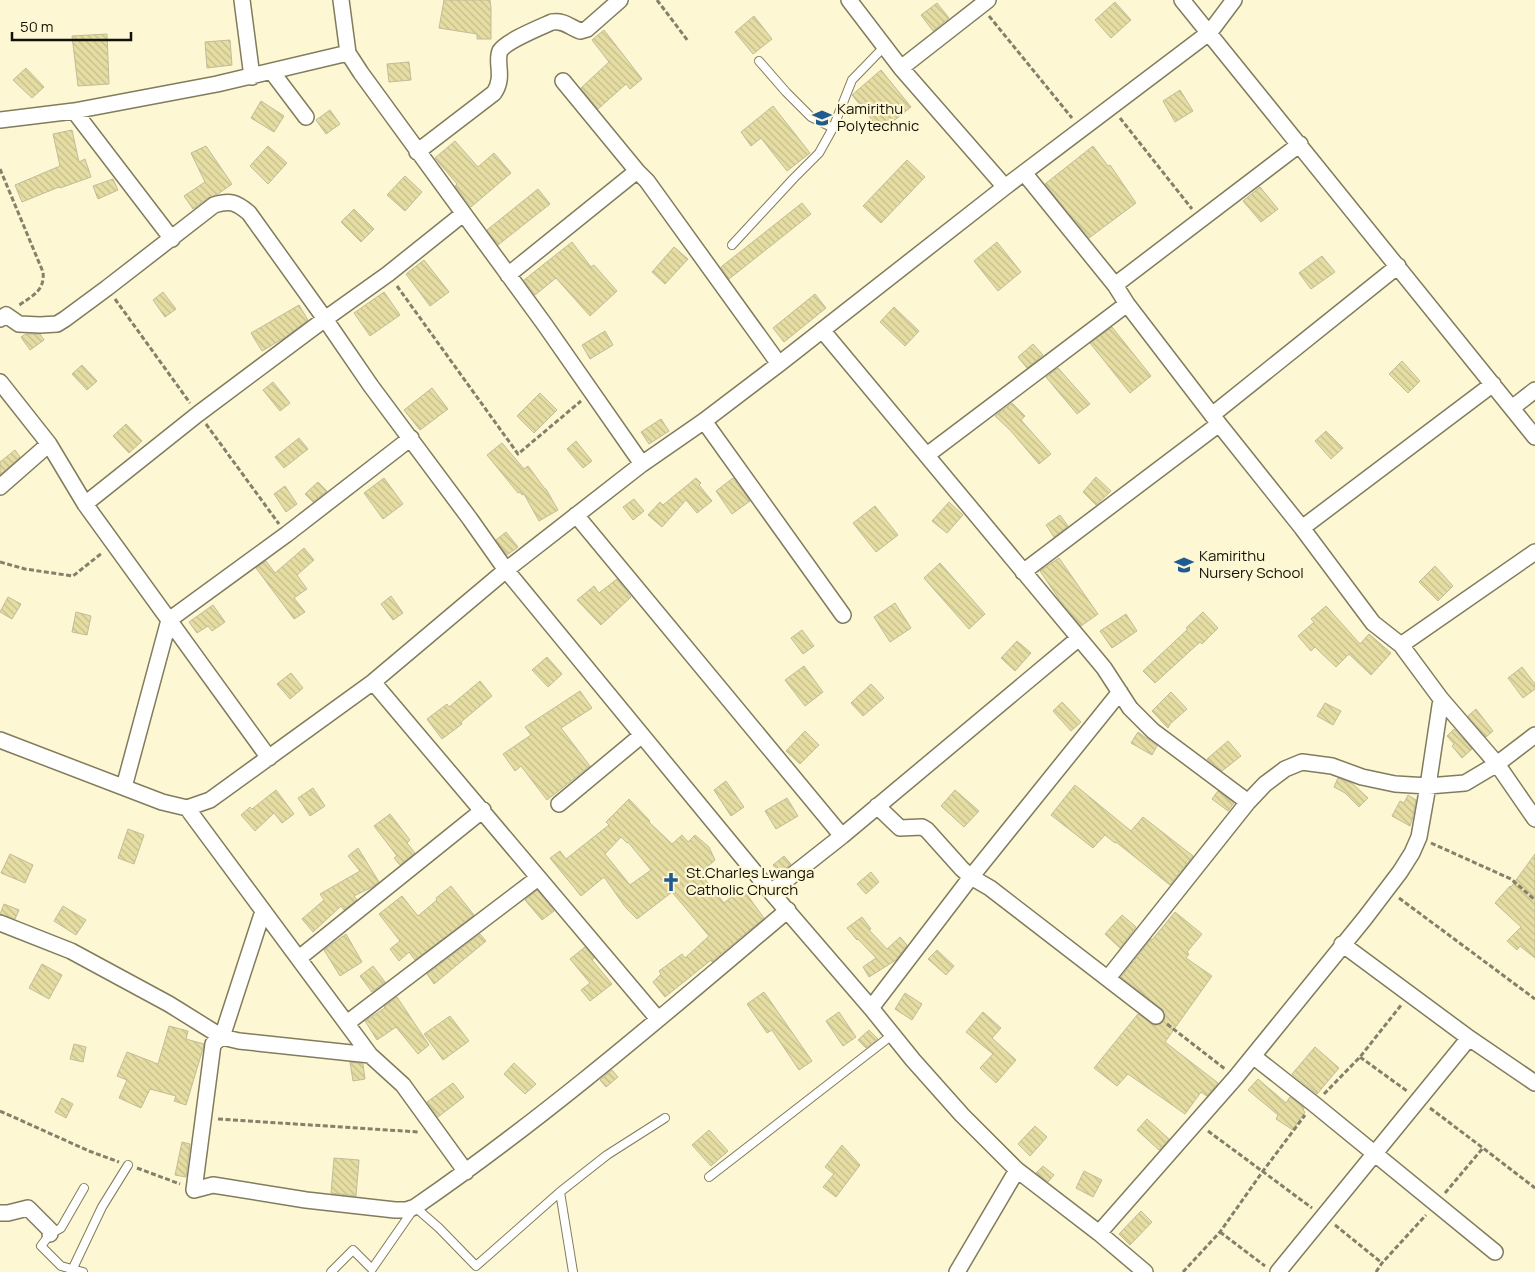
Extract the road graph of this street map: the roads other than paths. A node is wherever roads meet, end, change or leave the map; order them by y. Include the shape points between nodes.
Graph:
1 (242, 0) edge
2 (341, 0) edge
3 (620, 0) edge
4 (850, 0) edge
5 (1182, 0) edge
6 (1234, 0) edge
7 (984, 3) edge
8 (1210, 32) junction
9 (884, 47) junction
10 (348, 53) junction
11 (758, 61) dead end
12 (901, 68) junction
13 (272, 72) junction
14 (252, 77) junction
15 (563, 81) dead end
16 (74, 111) junction
17 (306, 118) dead end
18 (0, 120) edge
19 (833, 128) junction
20 (1300, 144) junction
21 (418, 152) junction
22 (638, 171) junction
23 (1025, 174) junction
24 (1006, 187) junction
25 (463, 214) junction
26 (172, 239) junction
27 (732, 245) dead end
28 (1398, 266) junction
29 (508, 275) junction
30 (1115, 285) junction
31 (1127, 304) junction
32 (3, 317) edge
33 (325, 319) junction
34 (822, 330) junction
35 (779, 364) junction
36 (0, 382) edge
37 (1493, 384) junction
38 (1535, 390) edge
39 (1512, 408) junction
40 (1216, 419) junction
41 (704, 420) junction
42 (1535, 437) edge
43 (411, 438) junction
44 (50, 444) junction
45 (927, 455) junction
46 (642, 464) junction
47 (0, 487) edge
48 (86, 504) junction
49 (576, 515) junction
50 (1302, 528) junction
51 (1535, 552) edge
52 (506, 570) junction
53 (1023, 572) junction
54 (843, 615) dead end
55 (169, 620) junction
56 (1078, 638) junction
57 (1401, 645) junction
58 (373, 682) junction
59 (1120, 692) junction
60 (1440, 698) junction
61 (1535, 734) edge
62 (642, 735) junction
63 (0, 740) edge
64 (269, 758) junction
65 (1497, 764) junction
66 (1428, 786) junction
67 (124, 788) junction
68 (1248, 802) junction
69 (559, 804) dead end
70 (877, 806) junction
71 (187, 808) junction
72 (483, 810) junction
73 (1535, 819) edge
74 (842, 836) junction
75 (971, 877) junction
76 (538, 878) junction
77 (771, 892) junction
78 (788, 910) junction
79 (263, 911) junction
80 (0, 923) edge
81 (1342, 944) junction
82 (299, 958) junction
83 (1108, 978) junction
84 (871, 1008) junction
85 (1156, 1016) road end
86 (658, 1019) junction
87 (347, 1023) junction
88 (892, 1035) junction
89 (222, 1037) junction
90 (1469, 1038) junction
91 (370, 1055) junction
92 (1253, 1056) junction
93 (1535, 1083) edge
94 (665, 1118) dead end
95 (1375, 1154) junction
96 (128, 1165) road end
97 (1017, 1170) junction
98 (466, 1172) junction
99 (709, 1176) dead end
100 (84, 1188) dead end
101 (560, 1192) junction
102 (415, 1207) junction
103 (0, 1213) edge
104 (1099, 1233) junction
105 (50, 1234) junction
106 (1495, 1252) dead end
107 (73, 1268) junction
108 (1272, 1269) edge
109 (83, 1272) edge
110 (331, 1272) edge
111 (573, 1272) edge
112 (957, 1272) edge
113 (1145, 1272) edge

1 - 14 street
2 - 10 street
3 - 21 street via 580,31 568,24 552,22 504,47 499,54 500,81 494,93
4 - 9 street
5 - 8 street
6 - 8 street
7 - 12 street
8 - 20 street
8 - 23 street
9 - 12 street
9 - 19 lane via 852,80
10 - 13 street
10 - 21 street
11 - 19 lane via 810,117
12 - 24 street
13 - 14 street
13 - 17 street
14 - 16 street
15 - 22 street
16 - 18 street
16 - 26 street
19 - 27 lane via 819,153
20 - 28 street
20 - 30 street
21 - 25 street
22 - 29 street
22 - 35 street
23 - 24 street
23 - 30 street
24 - 34 street
25 - 29 street
25 - 33 street
26 - 32 street via 57,324 19,324
26 - 33 street via 214,205 222,202 238,204 249,213
28 - 37 street
28 - 40 street
29 - 46 street
30 - 31 street
31 - 40 street
31 - 45 street
33 - 43 street
33 - 48 street via 198,414
34 - 35 street
34 - 45 street
35 - 41 street
36 - 44 street
37 - 39 street
37 - 50 street
38 - 39 street
39 - 42 street
40 - 50 street
40 - 53 street
41 - 46 street
41 - 54 street
43 - 52 street
43 - 55 street
44 - 47 street
44 - 48 street
45 - 53 street
46 - 49 street
48 - 55 street
49 - 52 street
49 - 74 street
50 - 57 street via 1373,624
51 - 57 street
52 - 58 street
52 - 62 street
53 - 56 street
55 - 64 street
55 - 67 street
56 - 59 street
56 - 70 street
57 - 60 street
58 - 64 street
58 - 72 street
59 - 68 street via 1130,708 1153,731
59 - 75 street
60 - 65 street
60 - 66 street
61 - 65 street
62 - 69 street
62 - 77 street
63 - 67 street
64 - 71 street via 210,800
65 - 66 street via 1465,783
65 - 73 street
66 - 68 street via 1394,784 1332,766 1302,762 1285,769
66 - 81 street via 1419,837 1412,853
67 - 71 street
68 - 83 street
70 - 74 street
70 - 75 street via 900,828 922,827 927,830
71 - 79 street
72 - 76 street
72 - 82 street
74 - 77 street
75 - 83 street
75 - 84 street
76 - 86 street
76 - 87 street
77 - 78 street
78 - 84 street
78 - 86 street
79 - 82 street
79 - 89 street
80 - 89 street via 71,951
81 - 90 street
81 - 92 street
82 - 87 street
83 - 85 street
84 - 88 street
86 - 98 street
87 - 91 street
88 - 97 street via 962,1115
88 - 99 lane
89 - 91 street
89 - 102 street via 213,1044 194,1190 213,1185 375,1208 406,1210
90 - 93 street
90 - 95 street
91 - 98 street via 402,1085
92 - 95 street
92 - 104 street
94 - 101 lane via 607,1155
95 - 106 street
95 - 108 street via 1324,1217
96 - 107 lane via 102,1206
97 - 104 street
97 - 112 street
98 - 102 street
100 - 105 lane via 61,1228
101 - 102 lane via 476,1266
101 - 111 lane
102 - 110 lane via 372,1269 353,1250
103 - 105 street via 28,1208 50,1230
104 - 113 street
105 - 107 lane via 41,1246 61,1266
107 - 109 lane

